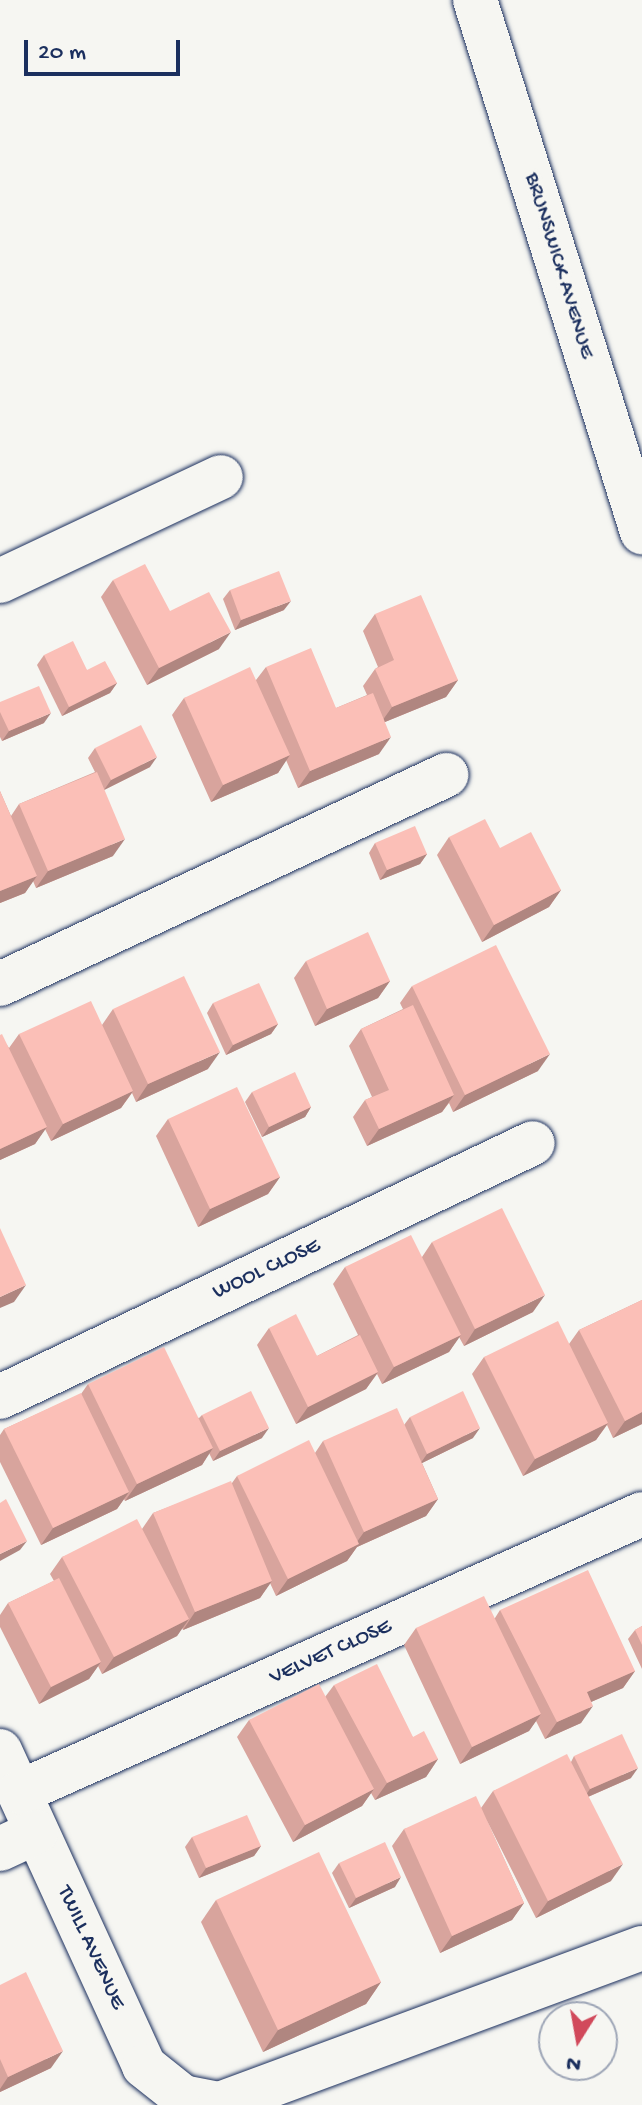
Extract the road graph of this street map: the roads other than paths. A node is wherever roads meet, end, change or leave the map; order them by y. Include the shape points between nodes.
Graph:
1 (475, 0) edge
2 (221, 477) dead end
3 (642, 532) edge
4 (0, 581) edge
5 (446, 775) dead end
6 (0, 984) edge
7 (533, 1143) dead end
8 (0, 1397) edge
9 (642, 1514) edge
10 (0, 1751) edge
11 (20, 1792) junction
12 (18, 1841) edge
13 (642, 1948) edge
14 (220, 2104) edge

1 - 3 street, BRUNSWICK AVENUE
2 - 4 street
5 - 6 street
7 - 8 street, WOOL CLOSE
9 - 11 street, VELVET CLOSE
10 - 11 street, TWILL AVENUE
11 - 12 street, TWILL AVENUE
12 - 14 street, TWILL AVENUE via 144,2066 183,2097
13 - 14 street

